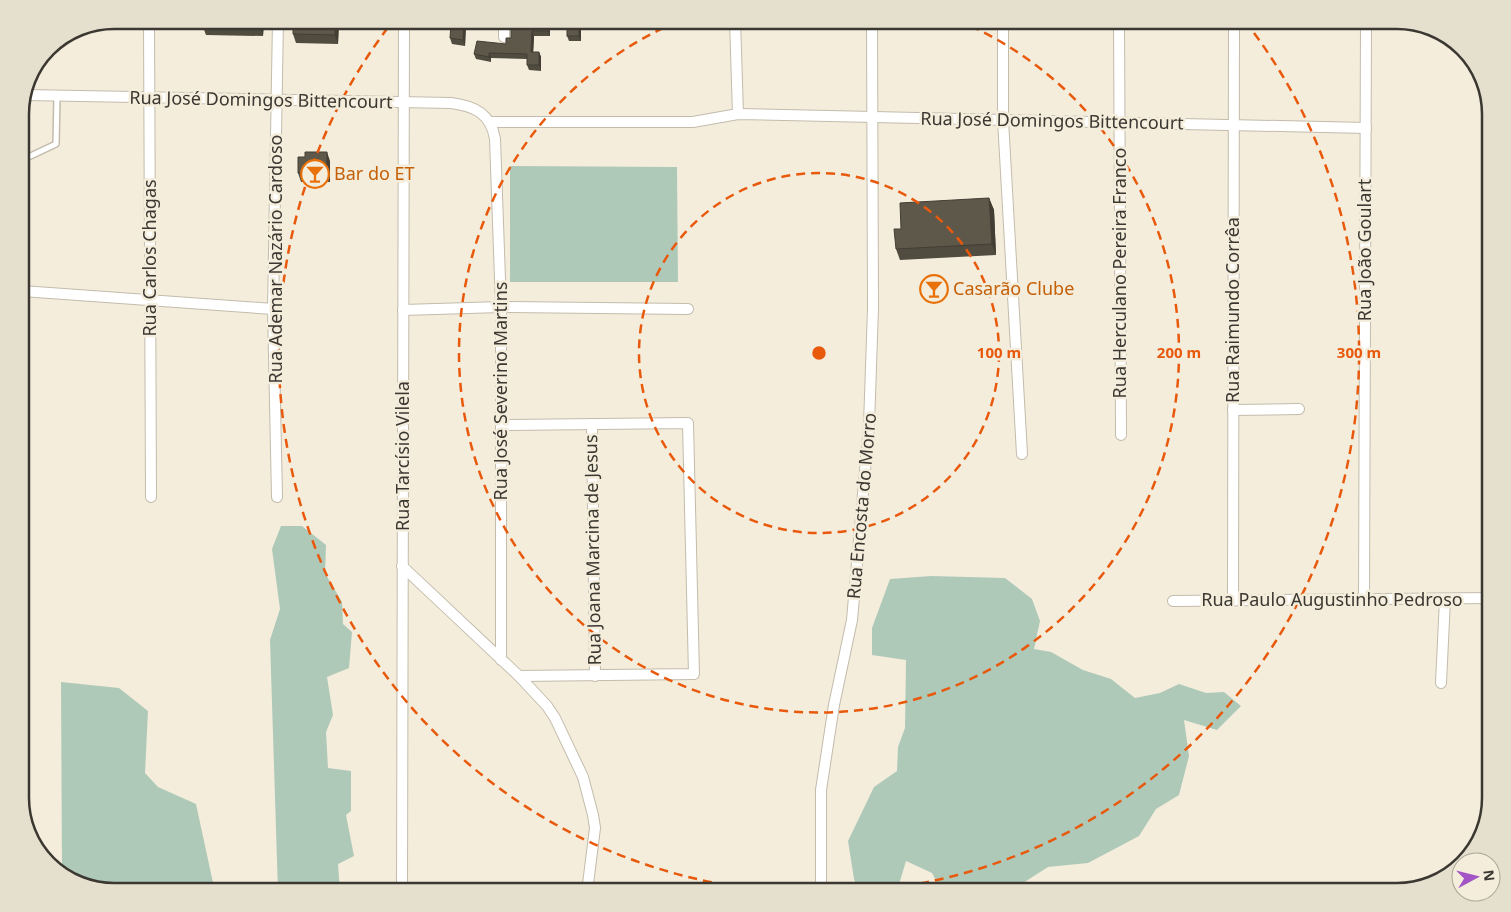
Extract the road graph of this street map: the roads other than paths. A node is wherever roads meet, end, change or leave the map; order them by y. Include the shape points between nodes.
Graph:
1 (148, 29) edge
2 (278, 29) edge
3 (404, 29) edge
4 (504, 29) edge
5 (735, 29) edge
6 (872, 29) edge
7 (1003, 29) edge
8 (1119, 29) edge
9 (1234, 29) edge
10 (1366, 29) edge
11 (504, 38) edge
12 (31, 95) edge
13 (57, 96) junction
14 (149, 97) junction
15 (277, 100) junction
16 (404, 102) junction
17 (738, 114) junction
18 (873, 117) junction
19 (1003, 120) junction
20 (491, 122) junction
21 (1119, 123) junction
22 (1234, 125) junction
23 (1366, 128) junction
24 (29, 157) edge
25 (29, 291) edge
26 (150, 298) junction
27 (501, 307) junction
28 (273, 309) junction
29 (688, 309) dead end
30 (403, 310) junction
31 (1299, 409) dead end
32 (1233, 410) junction
33 (592, 424) junction
34 (503, 425) junction
35 (1121, 435) dead end
36 (1022, 454) dead end
37 (151, 496) dead end
38 (277, 497) dead end
39 (402, 566) junction
40 (1482, 598) edge
41 (1233, 600) junction
42 (1364, 600) junction
43 (1445, 600) junction
44 (1173, 601) dead end
45 (501, 660) junction
46 (519, 676) junction
47 (595, 676) junction
48 (1441, 683) dead end
49 (402, 883) edge
50 (588, 883) edge
51 (821, 883) edge

1 - 14 street, Rua Carlos Chagas
2 - 15 street, Rua Ademar Nazário Cardoso
3 - 16 street, Rua Tarcísio Vilela
4 - 11 street
5 - 17 street
6 - 18 street, Rua Encosta do Morro
7 - 19 street
8 - 21 street, Rua Herculano Pereira Franco
9 - 22 street, Rua Raimundo Corrêa
10 - 23 street, Rua João Goulart
12 - 13 street, Rua José Domingos Bittencourt
13 - 14 street, Rua José Domingos Bittencourt
13 - 24 lane via 56,144
14 - 15 street, Rua José Domingos Bittencourt
14 - 26 street, Rua Carlos Chagas
15 - 16 street, Rua José Domingos Bittencourt
15 - 28 street, Rua Ademar Nazário Cardoso
16 - 20 street, Rua José Domingos Bittencourt via 462,104 475,109
16 - 30 street, Rua Tarcísio Vilela
17 - 18 street, Rua José Domingos Bittencourt
17 - 20 street, Rua José Domingos Bittencourt via 693,122
18 - 19 street, Rua José Domingos Bittencourt
18 - 51 street, Rua Encosta do Morro via 869,425 855,594 821,790
19 - 21 street, Rua José Domingos Bittencourt
19 - 36 street
20 - 27 street, Rua José Severino Martins via 495,139
21 - 22 street, Rua José Domingos Bittencourt
21 - 35 street, Rua Herculano Pereira Franco
22 - 23 street, Rua José Domingos Bittencourt
22 - 32 street, Rua Raimundo Corrêa
23 - 42 street, Rua João Goulart
25 - 26 street
26 - 28 street
26 - 37 street, Rua Carlos Chagas
27 - 29 street
27 - 30 street
27 - 34 street, Rua José Severino Martins
28 - 38 street, Rua Ademar Nazário Cardoso
30 - 39 street, Rua Tarcísio Vilela
31 - 32 street
32 - 41 street, Rua Raimundo Corrêa
33 - 34 street
33 - 47 street, Rua Joana Marcina de Jesus
33 - 47 street via 688,423 694,674
34 - 45 street, Rua José Severino Martins
39 - 45 street
39 - 49 street, Rua Tarcísio Vilela
40 - 43 street, Rua Paulo Augustinho Pedroso
41 - 42 street, Rua Paulo Augustinho Pedroso
41 - 44 street, Rua Paulo Augustinho Pedroso
42 - 43 street, Rua Paulo Augustinho Pedroso
43 - 48 street
45 - 46 street
46 - 47 street
46 - 50 street via 547,706 583,777 594,828

